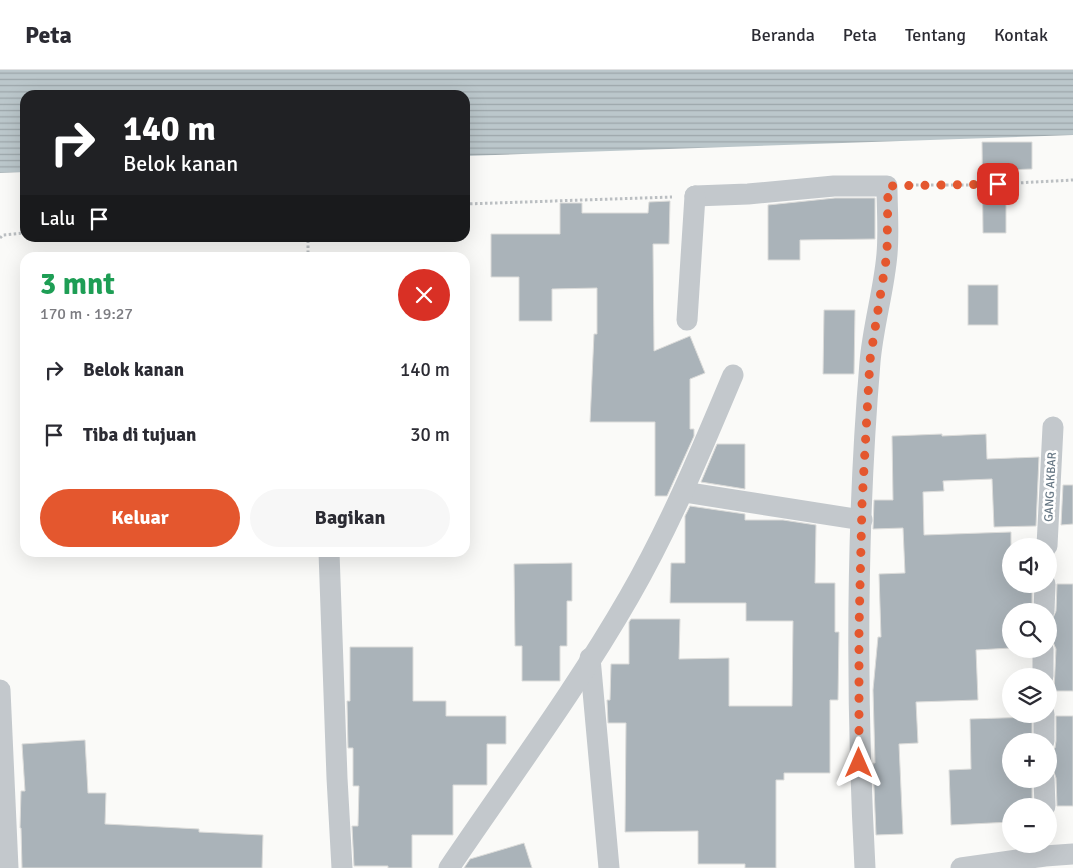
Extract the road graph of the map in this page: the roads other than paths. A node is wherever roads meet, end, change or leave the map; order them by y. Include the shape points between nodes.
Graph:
1 (687, 320) dead end
2 (733, 375) dead end
3 (1053, 427) dead end
4 (684, 492) junction
5 (862, 520) junction
6 (1047, 538) edge
7 (329, 557) edge
8 (590, 658) junction
9 (0, 690) edge
10 (1073, 854) edge
11 (1045, 856) edge
12 (8, 868) edge
13 (342, 868) edge
14 (449, 868) edge
15 (609, 868) edge
16 (865, 868) edge
17 (961, 868) edge

1 - 5 street via 695,196 834,186 888,186 887,254 870,360
2 - 4 street
3 - 6 street, GANG AKBAR
4 - 5 street
4 - 8 street via 628,598
5 - 16 street via 859,753
7 - 13 street
8 - 14 street
8 - 15 street
9 - 12 street
10 - 11 street
11 - 17 street

